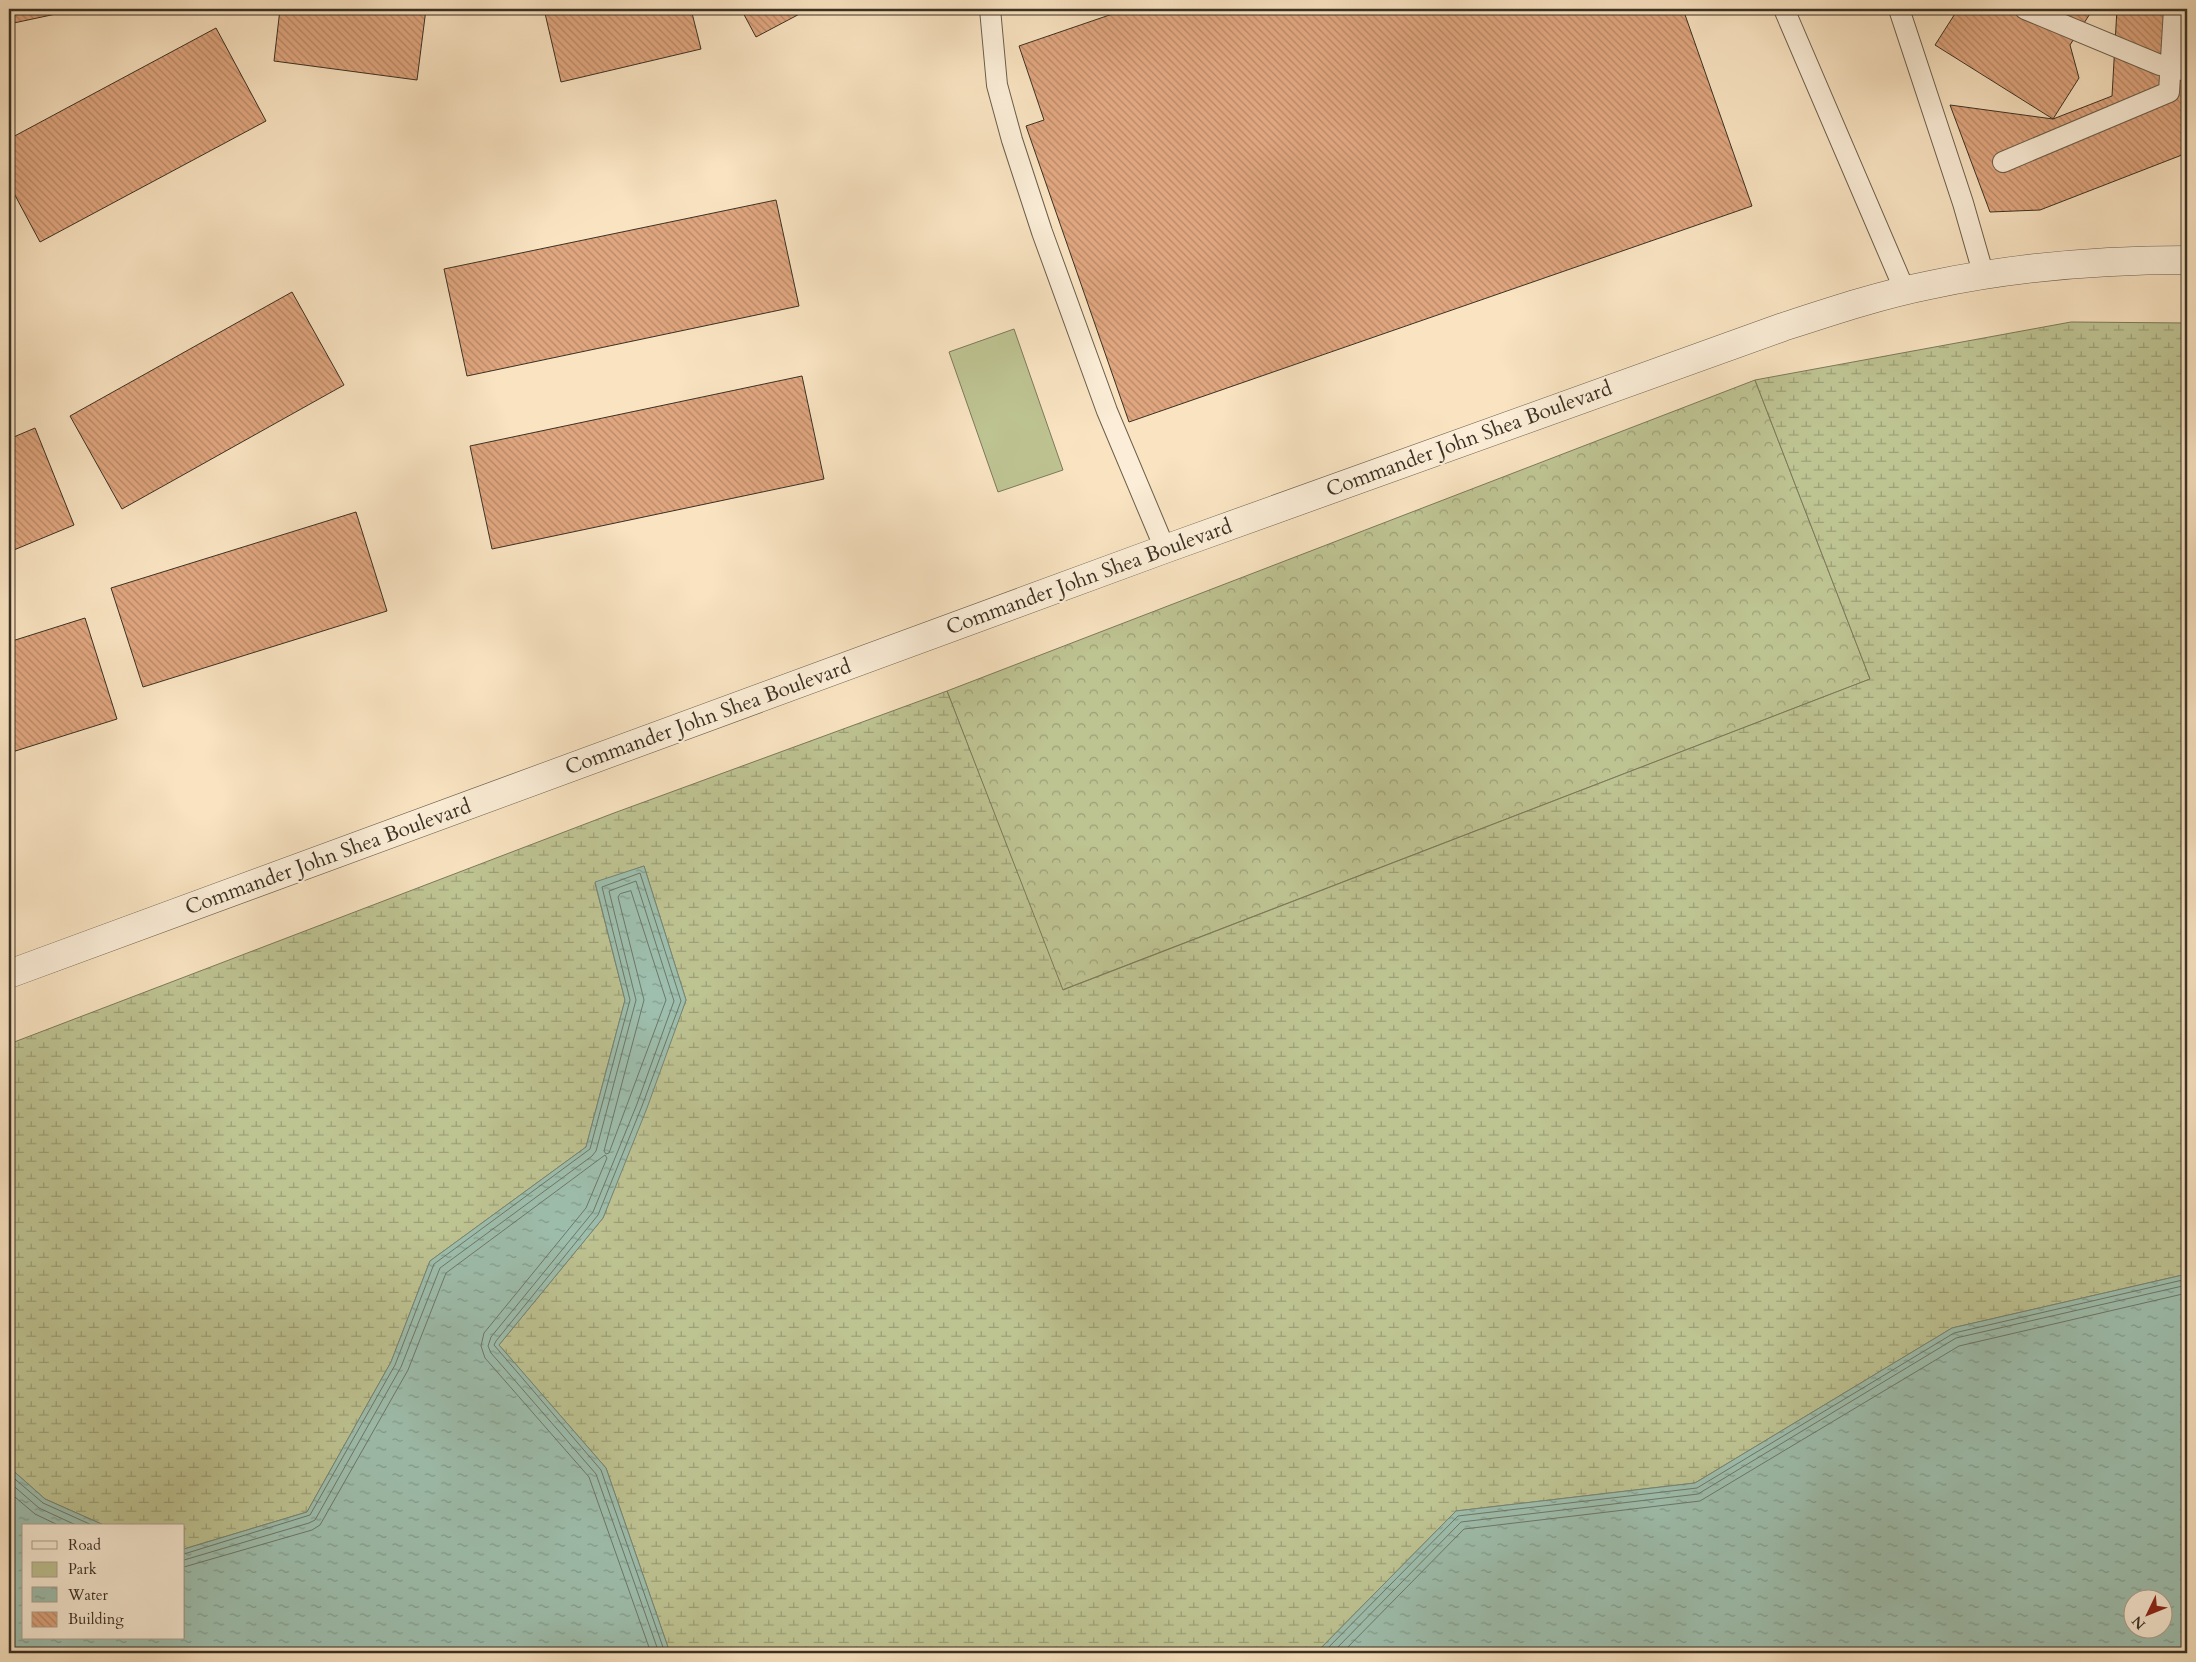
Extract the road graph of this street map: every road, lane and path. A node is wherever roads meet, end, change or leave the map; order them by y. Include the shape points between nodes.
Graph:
1 (990, 9) edge
2 (1784, 9) edge
3 (1899, 9) edge
4 (2025, 9) edge
5 (2174, 9) edge
6 (2187, 71) edge
7 (2004, 162) dead end
8 (2187, 260) edge
9 (1984, 276) junction
10 (1905, 291) junction
11 (1164, 549) junction
12 (9, 974) edge

1 - 11 lane via 997,85 1012,140 1107,411
2 - 10 lane
3 - 9 lane
4 - 6 lane via 2160,65
5 - 7 lane via 2169,92
8 - 9 street, Commander John Shea Boulevard via 2088,263
9 - 10 street, Commander John Shea Boulevard
10 - 11 street, Commander John Shea Boulevard via 1783,327
11 - 12 street, Commander John Shea Boulevard

